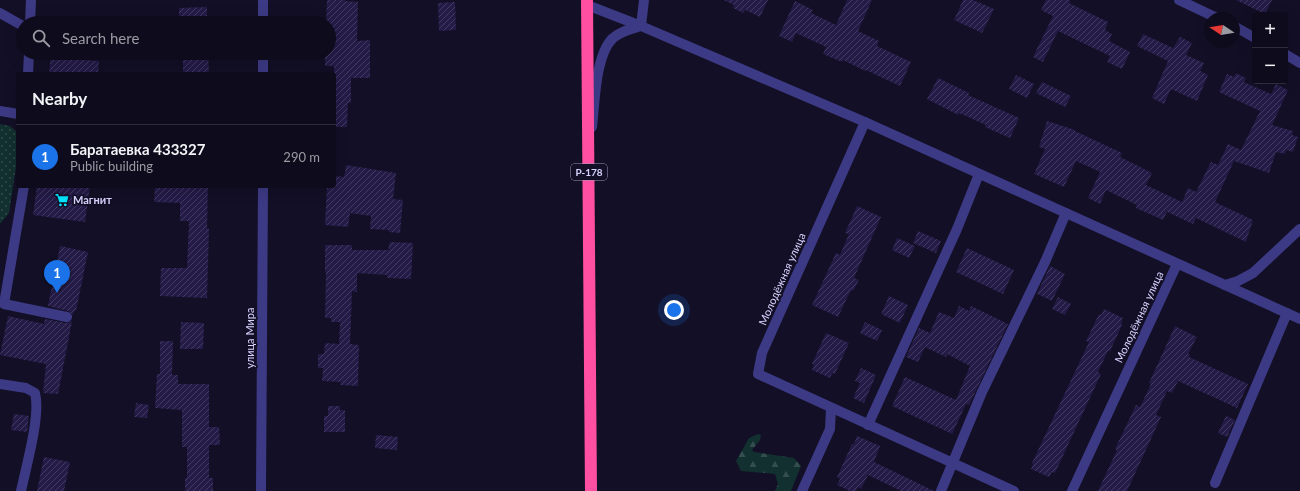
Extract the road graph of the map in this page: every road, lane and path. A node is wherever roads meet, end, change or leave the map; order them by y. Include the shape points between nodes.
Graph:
1 (31, 0) edge
2 (263, 0) edge
3 (644, 0) edge
4 (1179, 0) edge
5 (587, 3) edge
6 (1204, 12) edge
7 (0, 13) edge
8 (30, 16) edge
9 (263, 16) edge
10 (16, 22) edge
11 (641, 26) junction
12 (1240, 29) edge
13 (1252, 36) edge
14 (1288, 56) edge
15 (29, 60) edge
16 (263, 60) edge
17 (1300, 63) edge
18 (28, 72) edge
19 (263, 72) edge
20 (0, 111) edge
21 (16, 114) edge
22 (866, 122) junction
23 (589, 165) junction
24 (979, 174) junction
25 (24, 188) edge
26 (263, 188) edge
27 (1066, 213) junction
28 (1300, 229) edge
29 (0, 261) edge
30 (10, 264) junction
31 (1177, 264) junction
32 (1225, 285) junction
33 (1287, 313) junction
34 (67, 317) dead end
35 (1300, 319) edge
36 (0, 384) edge
37 (831, 408) junction
38 (868, 425) junction
39 (953, 464) junction
40 (1215, 483) dead end
41 (21, 491) edge
42 (261, 491) edge
43 (591, 491) edge
44 (802, 491) edge
45 (941, 491) edge
46 (1014, 491) edge
47 (1072, 491) edge

1 - 8 street
2 - 9 street
3 - 11 street
4 - 6 street
5 - 11 street, Молодёжная улица
5 - 23 highway, Р-178
7 - 10 street
11 - 22 street, Молодёжная улица
11 - 23 street via 623,31 612,38 605,50 599,67
12 - 13 street
14 - 17 street
15 - 18 street
16 - 19 street
20 - 21 street
22 - 24 street, Молодёжная улица
22 - 37 street, Молодёжная улица via 762,353 758,374
23 - 43 highway, Р-178
24 - 27 street, Молодёжная улица
24 - 38 street via 957,229
25 - 30 street
26 - 42 street, улица Мира
27 - 31 street, Молодёжная улица
27 - 39 street via 982,392
28 - 32 street via 1253,272
29 - 30 street
30 - 34 street via 4,304
31 - 32 street
31 - 47 street, Молодёжная улица
32 - 33 street
33 - 35 street
33 - 40 street
36 - 41 street via 26,388 35,393 37,399 35,425
37 - 38 street, Молодёжная улица
37 - 44 street via 830,429
38 - 39 street, Молодёжная улица
39 - 45 street
39 - 46 street, Молодёжная улица

